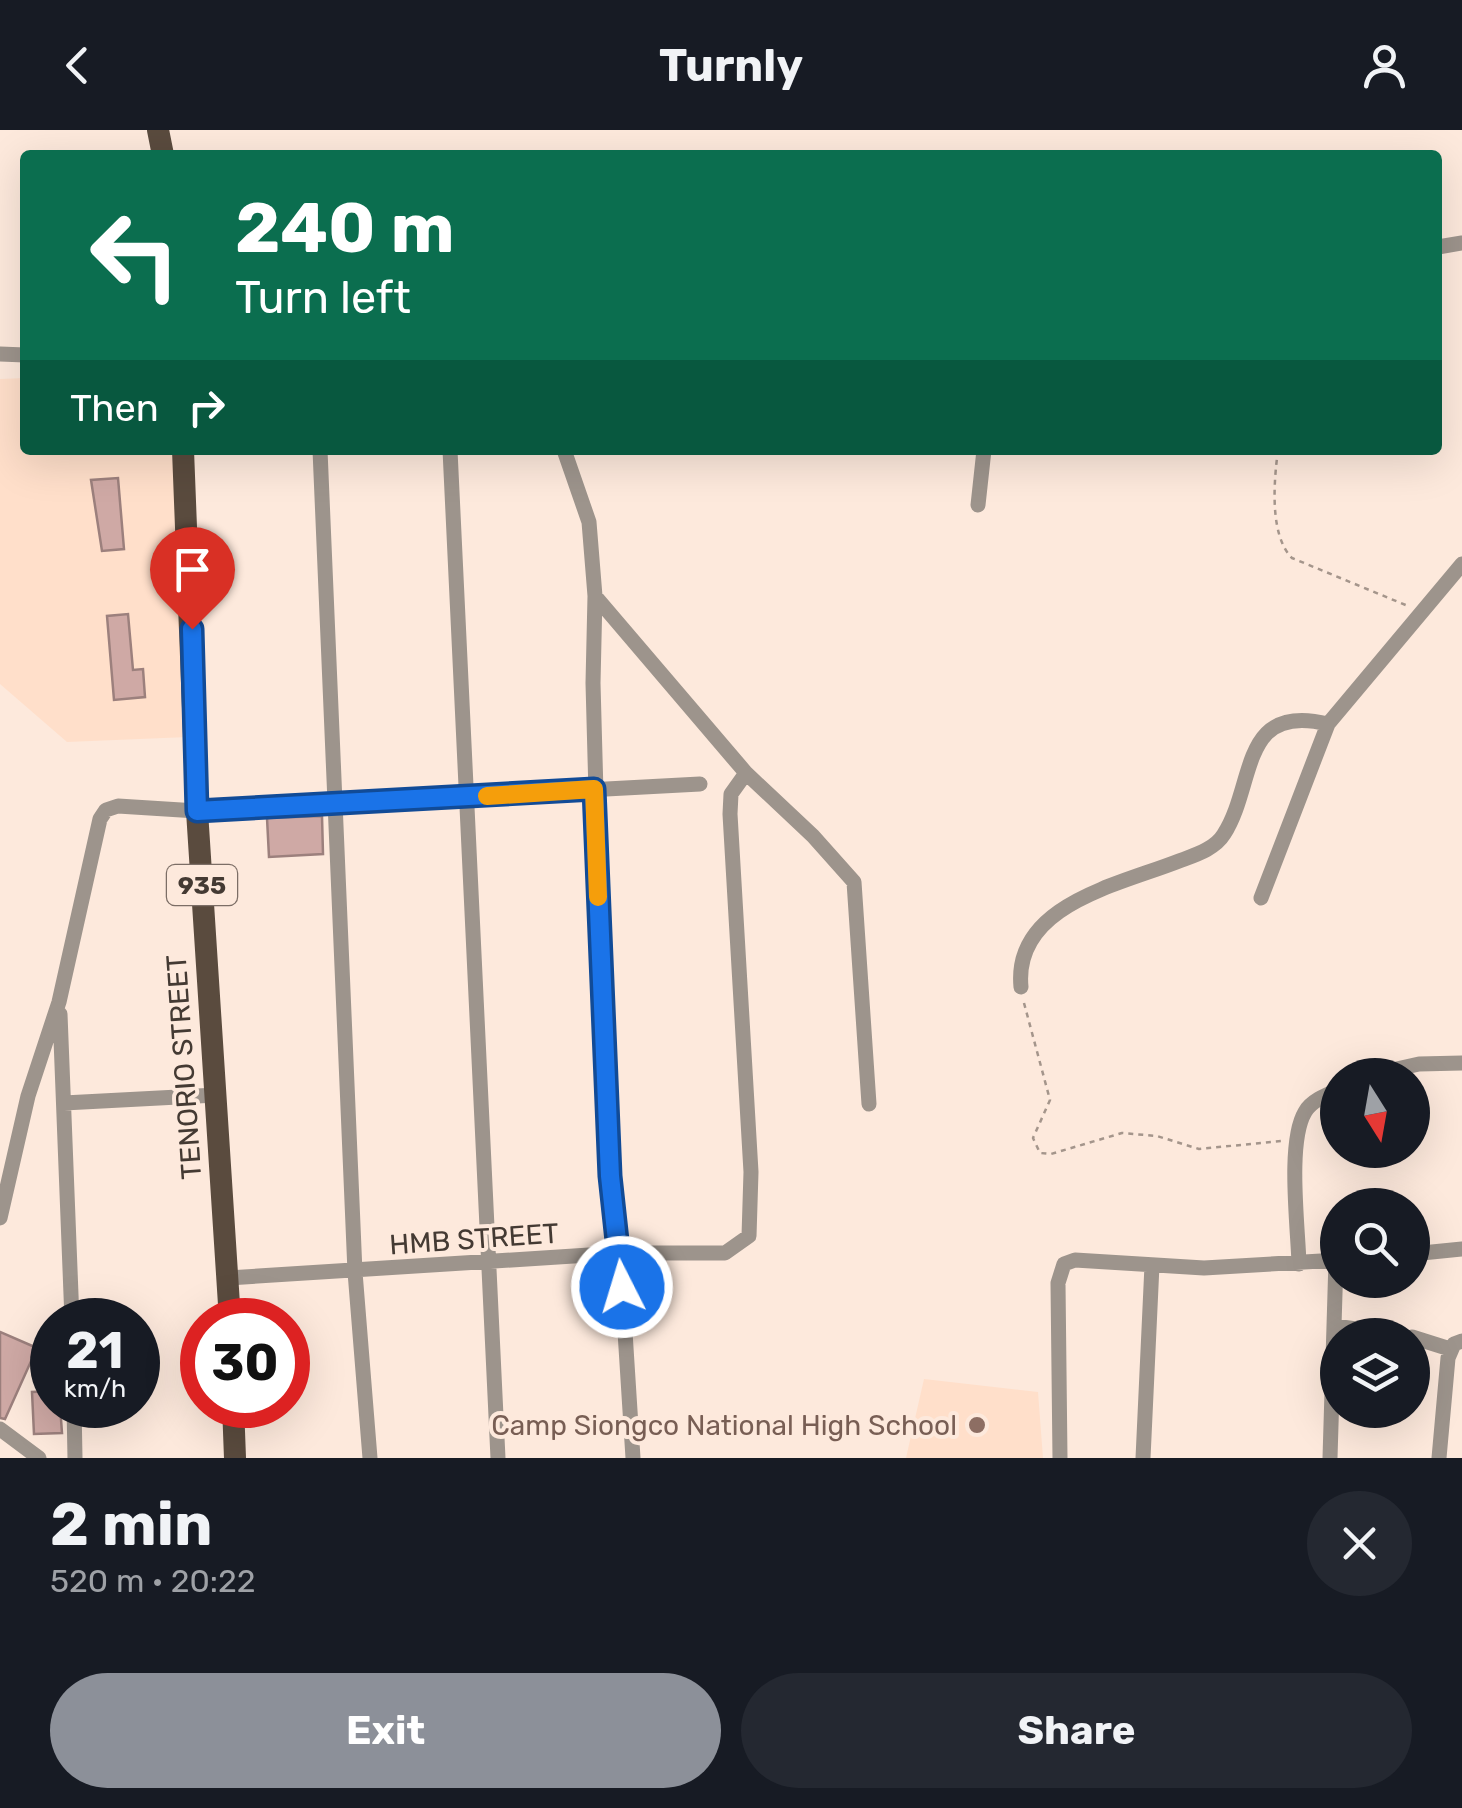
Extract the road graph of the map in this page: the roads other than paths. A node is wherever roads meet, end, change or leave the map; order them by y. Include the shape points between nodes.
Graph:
1 (183, 455) edge
2 (320, 455) edge
3 (450, 455) edge
4 (567, 455) edge
5 (983, 455) edge
6 (978, 505) dead end
7 (1462, 564) edge
8 (595, 596) junction
9 (1328, 724) junction
10 (746, 773) junction
11 (700, 784) dead end
12 (594, 789) junction
13 (466, 798) junction
14 (336, 802) junction
15 (197, 811) junction
16 (1262, 898) dead end
17 (1021, 987) road end
18 (59, 1002) junction
19 (1462, 1063) edge
20 (1430, 1064) edge
21 (216, 1095) junction
22 (1320, 1101) edge
23 (64, 1103) junction
24 (868, 1104) dead end
25 (0, 1218) edge
26 (1462, 1250) edge
27 (620, 1253) junction
28 (1430, 1253) edge
29 (1320, 1262) edge
30 (492, 1264) junction
31 (1298, 1264) junction
32 (1152, 1265) junction
33 (356, 1272) junction
34 (228, 1278) junction
35 (71, 1298) edge
36 (229, 1298) edge
37 (1430, 1340) edge
38 (1456, 1345) edge
39 (74, 1428) edge
40 (234, 1428) edge
41 (1331, 1428) edge
42 (0, 1429) edge
43 (39, 1458) edge
44 (75, 1458) edge
45 (235, 1458) edge
46 (370, 1458) edge
47 (498, 1458) edge
48 (633, 1458) edge
49 (1060, 1458) edge
50 (1143, 1458) edge
51 (1330, 1458) edge
52 (1439, 1458) edge

1 - 15 main road, TENORIO STREET / 935
2 - 14 street
3 - 13 street
4 - 8 street via 589,522
5 - 6 street
7 - 9 street
8 - 10 street
8 - 12 street
9 - 16 street
9 - 17 street via 1295,719 1266,734 1228,826 1212,847 1074,904 1035,929 1019,967
10 - 24 street via 854,882
10 - 27 street, HMB STREET via 731,794 730,814 752,1226 745,1242 724,1253
11 - 12 street
12 - 13 street
12 - 27 street via 610,1176
13 - 14 street
13 - 30 street
14 - 15 street
14 - 33 street
15 - 18 street via 118,806 103,814
15 - 21 main road, TENORIO STREET / 935
18 - 23 street
18 - 25 street via 28,1096
19 - 20 street
21 - 23 street
21 - 34 main road, TENORIO STREET / 935
22 - 31 street via 1308,1108 1298,1138
23 - 35 street
26 - 28 street
27 - 30 street, HMB STREET
27 - 48 street
29 - 31 street
30 - 33 street, HMB STREET
30 - 47 street
31 - 32 street
32 - 49 street via 1075,1260 1062,1267
32 - 50 street
33 - 34 street, HMB STREET
33 - 46 street
34 - 36 main road, TENORIO STREET / 935
37 - 38 street
38 - 52 street
39 - 44 street
40 - 45 main road
41 - 51 street
42 - 43 street

